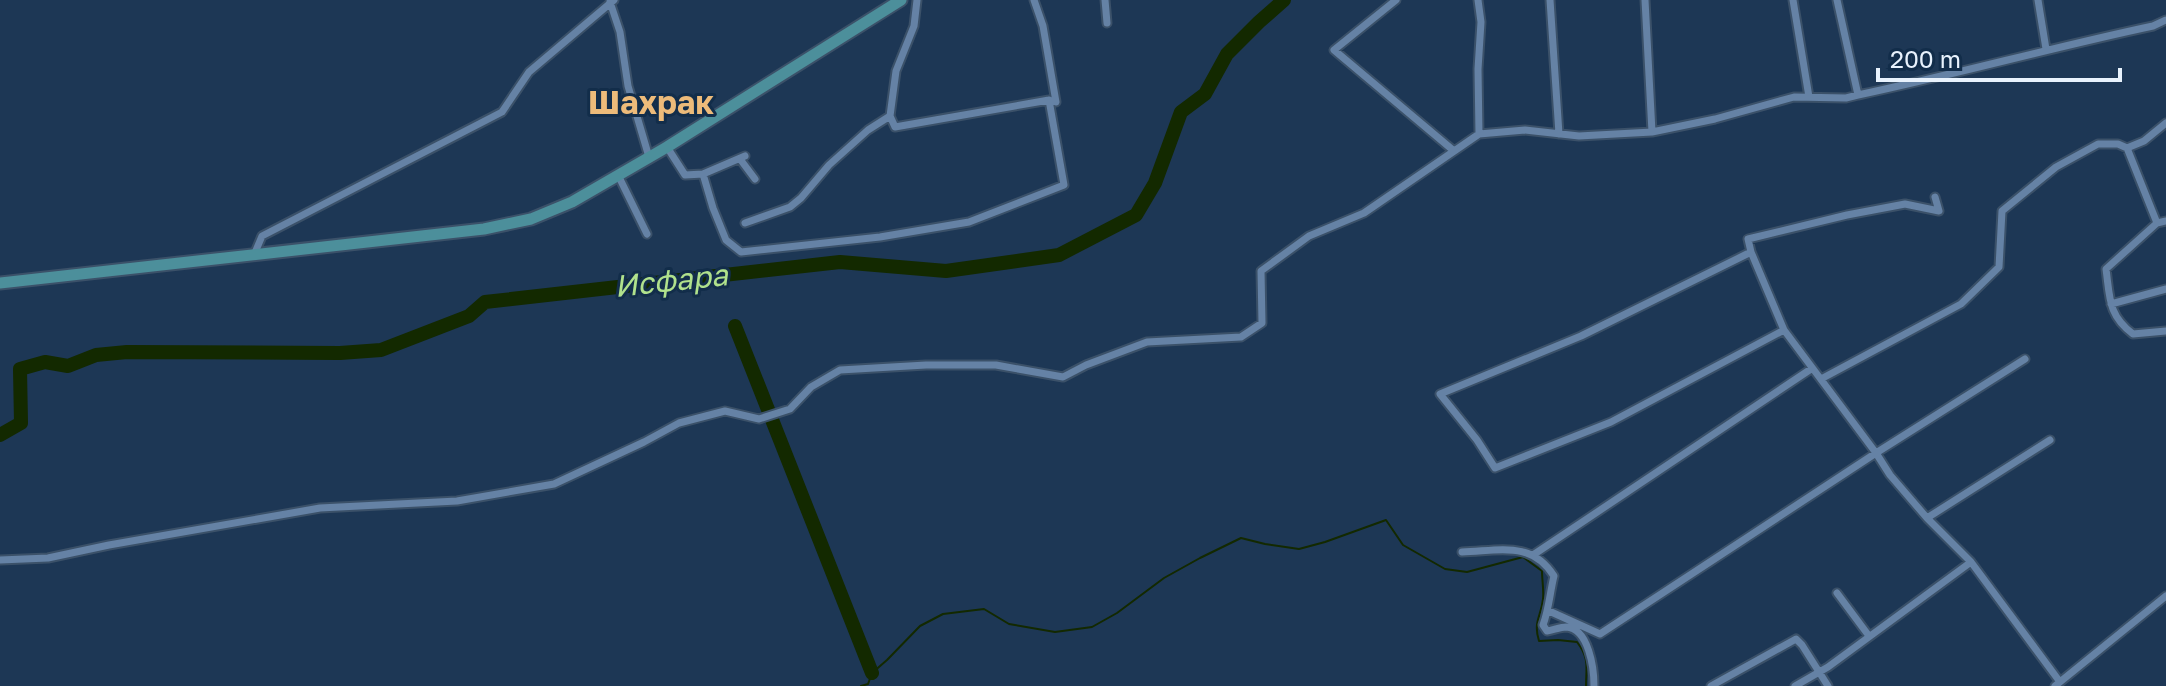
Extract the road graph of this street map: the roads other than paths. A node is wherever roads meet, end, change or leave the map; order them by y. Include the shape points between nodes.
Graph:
1 (901, 0) edge
2 (917, 0) edge
3 (1034, 0) edge
4 (1105, 0) edge
5 (1396, 0) edge
6 (1478, 0) edge
7 (1550, 0) edge
8 (1645, 0) edge
9 (1793, 0) edge
10 (1837, 0) edge
11 (2038, 0) edge
12 (612, 1) edge
13 (2166, 20) edge
14 (1107, 23) dead end
15 (2046, 49) junction
16 (1858, 95) junction
17 (1809, 97) junction
18 (1049, 100) junction
19 (890, 116) junction
20 (2166, 123) edge
21 (1652, 132) junction
22 (1479, 134) junction
23 (1559, 134) junction
24 (667, 147) junction
25 (2127, 148) junction
26 (1454, 151) junction
27 (649, 157) junction
28 (703, 174) junction
29 (618, 175) junction
30 (755, 179) dead end
31 (1935, 197) dead end
32 (2162, 222) edge
33 (745, 223) dead end
34 (647, 234) dead end
35 (1751, 252) junction
36 (254, 255) junction
37 (0, 283) edge
38 (2166, 289) edge
39 (2111, 304) junction
40 (1784, 330) junction
41 (2166, 331) edge
42 (2025, 359) dead end
43 (1811, 369) junction
44 (1821, 379) junction
45 (2050, 440) dead end
46 (1876, 453) junction
47 (1927, 518) junction
48 (1462, 552) dead end
49 (1533, 555) junction
50 (0, 560) edge
51 (1971, 562) junction
52 (1837, 593) dead end
53 (2166, 596) edge
54 (1549, 611) junction
55 (1869, 636) junction
56 (1820, 672) junction
57 (2058, 684) edge
58 (1594, 686) edge
59 (1711, 686) edge
60 (1795, 686) edge
61 (1828, 686) edge

1 - 24 main road
2 - 19 street via 914,26 896,71
3 - 18 street via 1056,102
4 - 14 street
5 - 26 street via 1334,50
6 - 22 street
7 - 23 street
8 - 21 street
9 - 17 street
10 - 16 street
11 - 15 street
12 - 27 street via 628,86
12 - 36 street via 529,72 502,112 262,236
13 - 15 street
15 - 16 street
16 - 17 street
17 - 21 street
18 - 19 street via 895,127
18 - 28 street via 1064,185 969,222 741,252 726,240
19 - 33 street via 829,165 790,207
20 - 25 street
21 - 23 street
22 - 23 street
22 - 26 street
24 - 27 main road
24 - 28 street via 685,175
25 - 32 street
25 - 44 street via 2098,144 2056,167 2002,211 1999,267 1961,304
26 - 50 street via 1364,213 1309,236 1261,271 1262,323 1241,337 1147,342 1063,377 996,365 840,370 811,387 790,409 759,419 725,411 679,423 554,484 457,501 320,508 48,558
27 - 29 main road
28 - 30 street via 742,158
29 - 34 street
29 - 36 main road via 531,219
31 - 35 street via 1939,211 1905,204 1847,215 1748,239
32 - 39 street via 2106,269
35 - 40 street
35 - 40 street via 1581,336 1440,394 1495,468 1611,422
36 - 37 main road
38 - 39 street
39 - 41 street via 2119,324 2133,334
40 - 43 street
42 - 46 street
43 - 44 street
43 - 49 street
44 - 46 street
45 - 47 street
46 - 47 street
46 - 54 street via 1600,634
47 - 51 street
48 - 49 street
49 - 54 street via 1554,576
51 - 55 street
51 - 57 street
52 - 55 street
53 - 57 street
54 - 58 street via 1543,625 1547,631 1566,627 1579,633 1590,652
55 - 56 street
56 - 59 street via 1796,639
56 - 60 street
56 - 61 street

